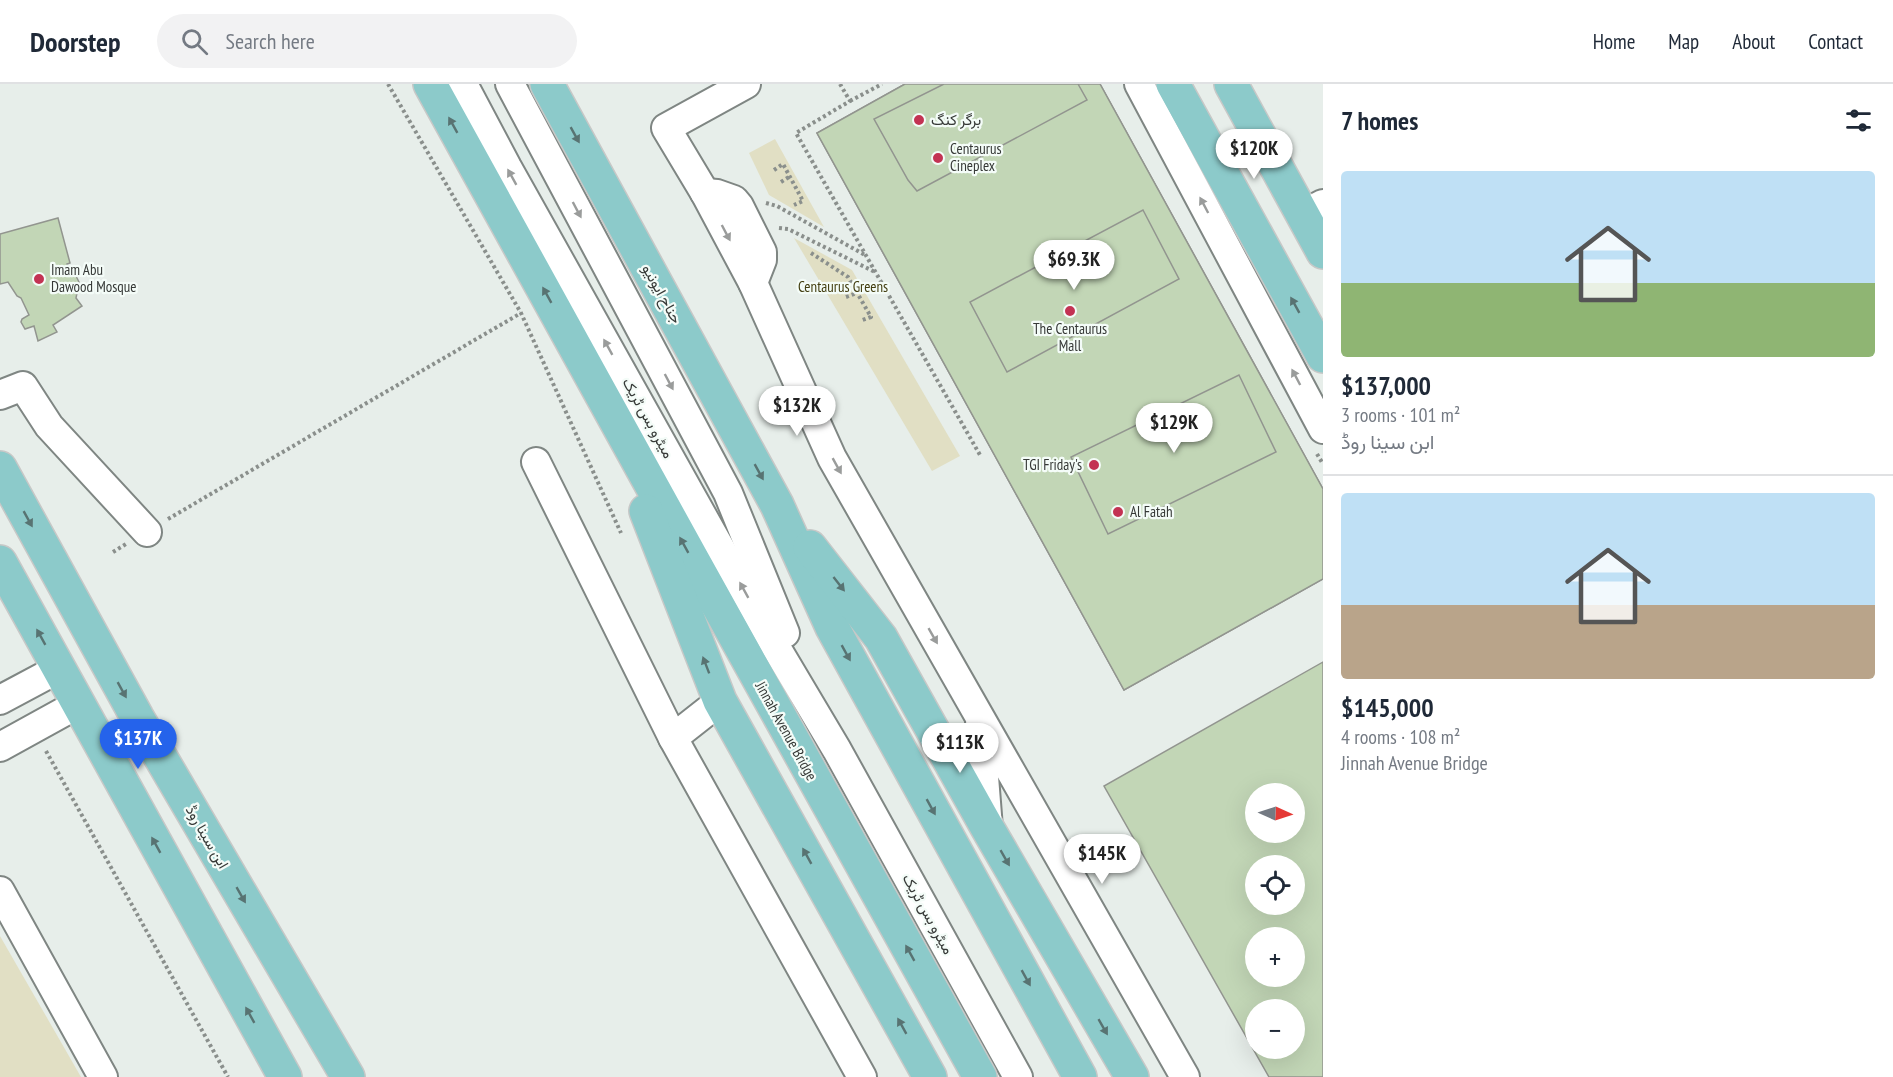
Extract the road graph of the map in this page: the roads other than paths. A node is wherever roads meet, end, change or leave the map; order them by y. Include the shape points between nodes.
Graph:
1 (430, 84) edge
2 (463, 84) edge
3 (510, 84) edge
4 (547, 84) edge
5 (746, 84) edge
6 (1139, 84) edge
7 (1173, 84) edge
8 (1231, 84) edge
9 (1254, 127) junction
10 (1212, 155) junction
11 (1313, 209) edge
12 (1323, 252) edge
13 (1323, 356) edge
14 (596, 383) junction
15 (0, 395) edge
16 (1323, 429) edge
17 (536, 462) dead end
18 (0, 468) edge
19 (777, 505) junction
20 (147, 532) road end
21 (0, 562) edge
22 (58, 669) junction
23 (0, 700) edge
24 (720, 700) junction
25 (78, 704) junction
26 (979, 717) junction
27 (673, 738) junction
28 (0, 747) edge
29 (837, 750) junction
30 (988, 829) junction
31 (0, 891) edge
32 (103, 1077) edge
33 (285, 1077) edge
34 (348, 1077) edge
35 (862, 1077) edge
36 (930, 1077) edge
37 (980, 1077) edge
38 (1018, 1077) edge
39 (1080, 1077) edge
40 (1132, 1077) edge
41 (1185, 1077) edge

14 -> 1 main road
29 -> 2 street, میٹرو بس ٹریک via 774,644
3 -> 29 street, میٹرو بس ٹریک via 728,493
4 -> 19 main road, جناح ایونیو
5 -> 26 street via 666,128 753,283 832,458
16 -> 6 street
7 - 10 main road
8 - 9 main road
9 - 10 main road
9 - 11 main road
13 -> 10 main road
11 - 12 main road
24 -> 14 main road
37 -> 14 main road, Jinnah Avenue Bridge
15 - 20 street via 23,386 50,426
17 - 27 street
18 -> 34 main road, ابن سینا روڈ via 136,717
19 -> 30 main road via 881,639
19 -> 39 main road via 832,627
22 -> 21 main road
22 - 23 street
22 - 25 main road
24 - 27 street
36 -> 24 main road
25 - 28 street
33 -> 25 main road
26 - 30 street
26 - 41 street
27 - 35 street
29 - 38 street, میٹرو بس ٹریک
30 -> 40 main road
31 - 32 street

